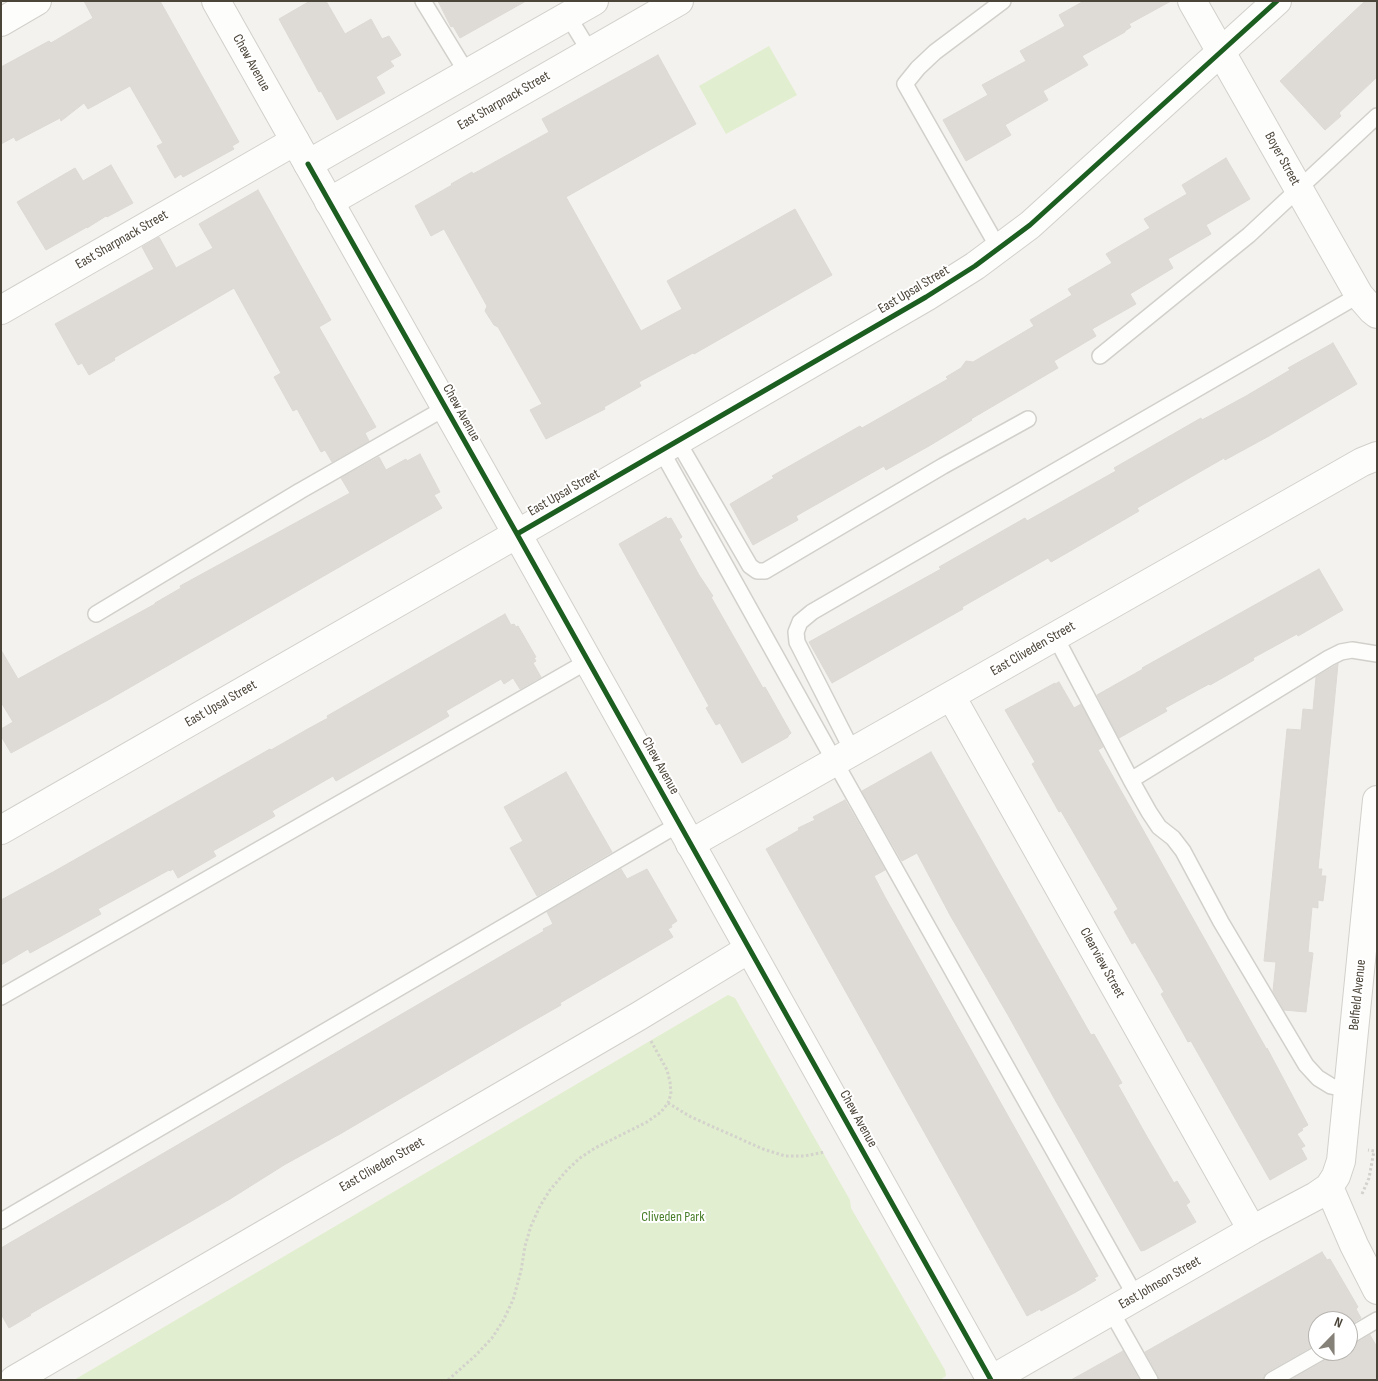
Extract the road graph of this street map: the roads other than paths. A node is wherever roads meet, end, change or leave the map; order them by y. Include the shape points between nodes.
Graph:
1 (216, 1) edge
2 (423, 1) edge
3 (594, 1) edge
4 (679, 1) edge
5 (1002, 1) edge
6 (1192, 1) edge
7 (1277, 1) edge
8 (32, 2) edge
9 (568, 16) junction
10 (1, 22) edge
11 (590, 52) junction
12 (1221, 52) junction
13 (467, 73) junction
14 (1377, 116) edge
15 (295, 141) junction
16 (308, 164) junction
17 (1299, 189) junction
18 (328, 202) junction
19 (999, 249) junction
20 (1368, 304) edge
21 (1, 310) edge
22 (1100, 356) dead end
23 (445, 408) junction
24 (1028, 418) dead end
25 (669, 445) junction
26 (1377, 456) edge
27 (517, 534) junction
28 (96, 614) dead end
29 (1055, 636) junction
30 (1377, 654) edge
31 (588, 661) junction
32 (951, 696) junction
33 (844, 757) junction
34 (1131, 780) junction
35 (1377, 800) edge
36 (1, 830) edge
37 (684, 834) junction
38 (749, 949) junction
39 (1, 997) edge
40 (1349, 1090) junction
41 (1329, 1187) junction
42 (1, 1221) edge
43 (1252, 1230) junction
44 (1377, 1290) edge
45 (1136, 1297) junction
46 (1110, 1312) junction
47 (1377, 1320) edge
48 (1358, 1330) edge
49 (1308, 1360) edge
50 (14, 1380) edge
51 (991, 1380) edge
52 (1150, 1380) edge
53 (1272, 1380) edge

1 - 15 street, Chew Avenue
2 - 13 lane
3 - 9 street
4 - 11 street, East Sharpnack Street
5 - 19 lane via 935,52 905,84
6 - 12 street, Boyer Street
7 - 12 street, East Upsal Street
8 - 10 street
9 - 11 lane
9 - 13 street
11 - 18 street, East Sharpnack Street
12 - 17 street, Boyer Street
12 - 19 street, East Upsal Street via 1030,225
13 - 16 street
14 - 17 lane
15 - 16 street, Chew Avenue
15 - 21 street, East Sharpnack Street
16 - 18 street, Chew Avenue
17 - 20 street, Boyer Street
17 - 22 lane via 1249,235
18 - 23 street, Chew Avenue
19 - 25 street, East Upsal Street via 932,293
20 - 33 lane via 829,602 800,622 797,642
23 - 27 street, Chew Avenue
23 - 28 lane
24 - 25 lane via 765,571 757,571 750,566
25 - 27 street, East Upsal Street
25 - 33 lane
26 - 29 street, East Cliveden Street
27 - 31 street, Chew Avenue
27 - 36 street, East Upsal Street
29 - 32 street, East Cliveden Street
29 - 34 lane
30 - 34 lane via 1352,650 1329,658
31 - 37 street, Chew Avenue
31 - 39 lane
32 - 33 street, East Cliveden Street
32 - 43 street, Clearview Street
33 - 37 street, East Cliveden Street
33 - 45 lane
34 - 40 lane via 1159,827 1183,851 1306,1065 1331,1086
35 - 40 street, Belfield Avenue
37 - 38 street, Chew Avenue
37 - 42 lane
38 - 50 street, East Cliveden Street via 640,1016
38 - 51 street, Chew Avenue
40 - 41 street, Belfield Avenue via 1341,1161
41 - 43 street, East Johnson Street
41 - 44 street
43 - 45 street, East Johnson Street
45 - 46 street, East Johnson Street
46 - 51 street, East Johnson Street
46 - 52 lane
47 - 48 lane
49 - 53 lane

